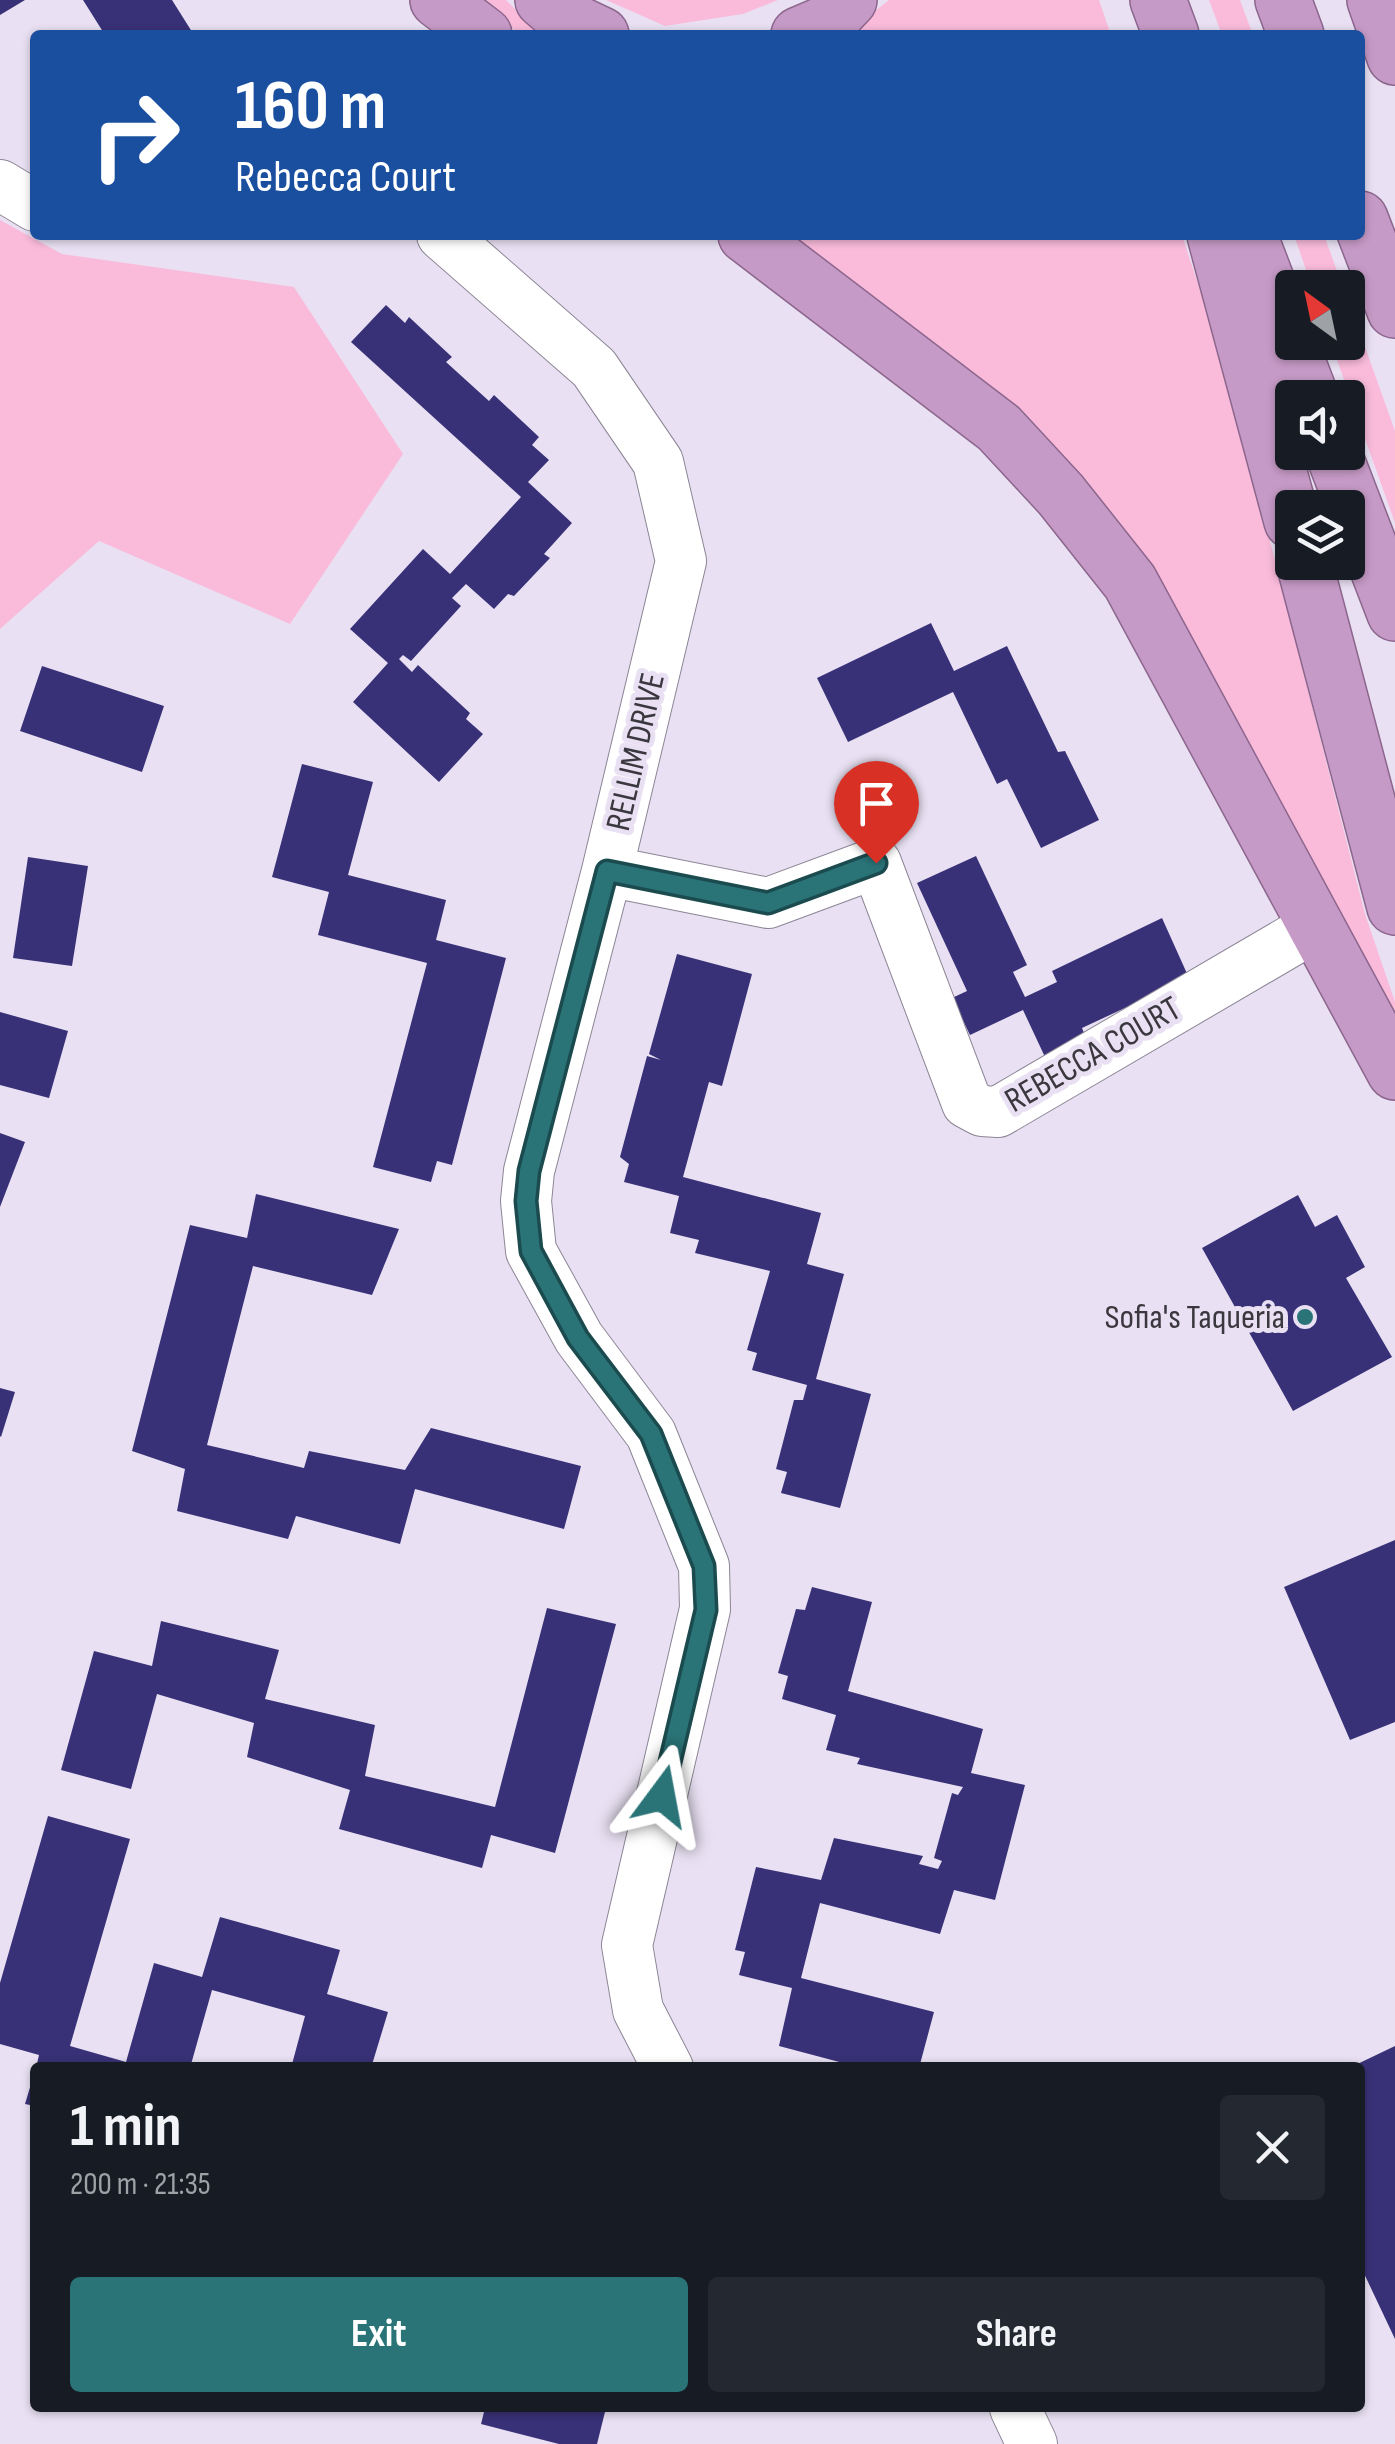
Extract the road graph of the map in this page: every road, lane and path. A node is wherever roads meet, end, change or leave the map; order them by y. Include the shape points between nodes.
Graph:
1 (438, 0) edge
2 (544, 0) edge
3 (849, 0) edge
4 (1154, 0) edge
5 (1284, 0) edge
6 (1375, 0) edge
7 (477, 30) edge
8 (590, 30) edge
9 (811, 30) edge
10 (1159, 30) edge
11 (1169, 30) edge
12 (1294, 30) edge
13 (1395, 57) edge
14 (0, 186) edge
15 (30, 203) edge
16 (1365, 231) edge
17 (448, 240) edge
18 (753, 240) edge
19 (1216, 240) edge
20 (1251, 240) edge
21 (1395, 310) edge
22 (1305, 380) edge
23 (1340, 470) edge
24 (1284, 490) edge
25 (1309, 580) edge
26 (1395, 614) edge
27 (607, 871) junction
28 (1395, 907) edge
29 (1318, 925) junction
30 (1395, 1072) edge
31 (665, 2062) edge
32 (1017, 2412) edge
33 (1032, 2444) edge

1 - 7 highway
2 - 8 highway
3 - 9 highway
4 - 10 highway
4 - 11 highway
5 - 12 highway
6 - 13 highway
14 - 15 street
16 - 21 highway
17 - 27 street, RELLIM DRIVE via 594,368 658,462 681,561
18 - 29 highway via 999,428 1062,495 1130,582
19 - 24 highway
20 - 22 highway
23 - 26 highway
25 - 28 highway
27 - 29 street, REBECCA COURT via 768,903 876,863 968,1103 982,1111 998,1112
27 - 31 street, RELLIM DRIVE via 526,1201 531,1251 578,1338 651,1434 704,1566 706,1610 627,1944 638,2010
29 - 30 highway
32 - 33 street

